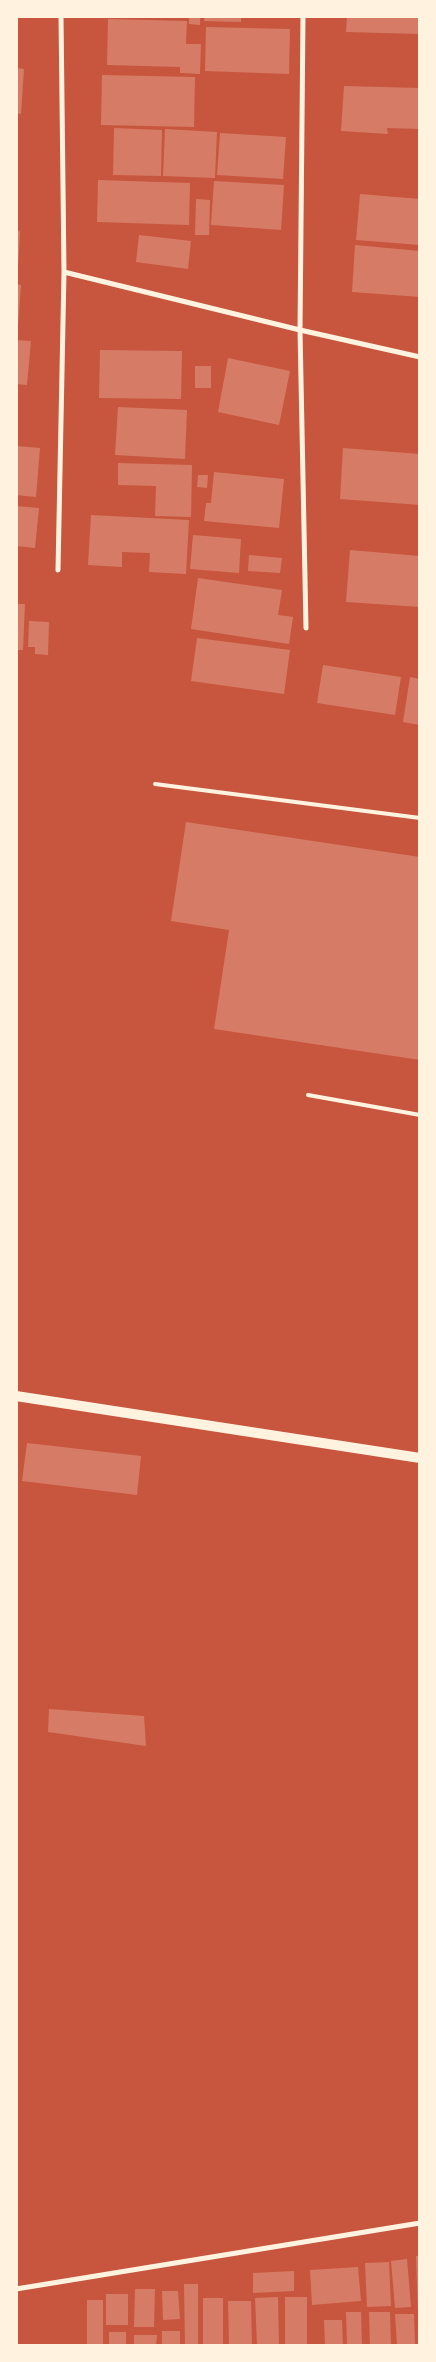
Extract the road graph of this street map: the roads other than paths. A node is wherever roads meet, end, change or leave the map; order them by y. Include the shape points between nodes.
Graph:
1 (61, 16) edge
2 (303, 16) edge
3 (64, 272) junction
4 (300, 330) junction
5 (420, 357) edge
6 (58, 570) dead end
7 (306, 628) dead end
8 (154, 784) dead end
9 (420, 818) edge
10 (308, 1095) dead end
11 (420, 1115) edge
12 (16, 1396) edge
13 (420, 1458) edge
14 (420, 2223) edge
15 (16, 2289) edge

1 - 3 street
2 - 4 street
3 - 4 street
3 - 6 street
4 - 5 street
4 - 7 street
8 - 9 lane
10 - 11 lane
12 - 13 main road
14 - 15 street

